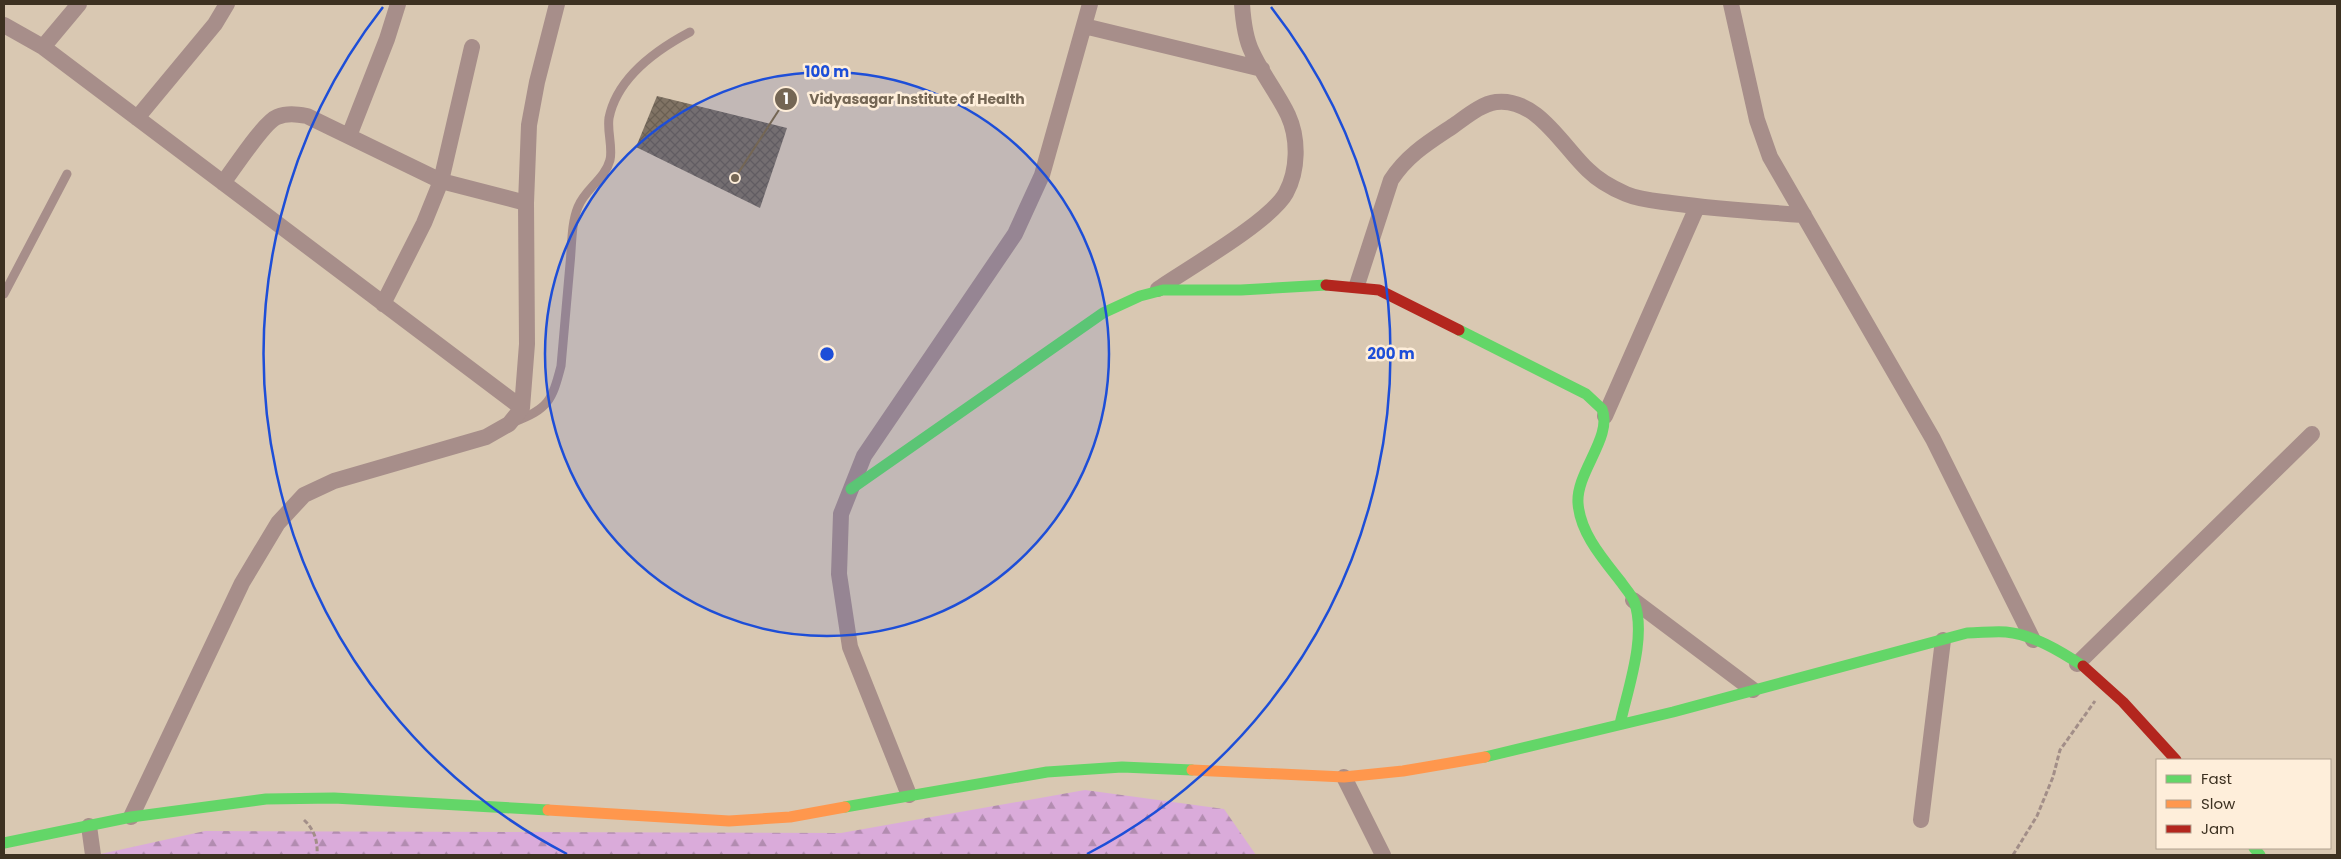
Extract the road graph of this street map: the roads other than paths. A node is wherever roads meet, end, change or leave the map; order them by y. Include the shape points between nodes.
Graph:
1 (79, 4) edge
2 (227, 4) edge
3 (398, 4) edge
4 (557, 4) edge
5 (1090, 4) edge
6 (1242, 4) edge
7 (1731, 4) edge
8 (4, 26) edge
9 (1084, 26) junction
10 (690, 32) dead end
11 (43, 47) junction
12 (472, 47) dead end
13 (1262, 69) junction
14 (137, 118) junction
15 (349, 136) junction
16 (66, 174) dead end
17 (441, 181) junction
18 (223, 183) junction
19 (526, 202) junction
20 (1697, 207) junction
21 (1804, 215) junction
22 (1357, 285) junction
23 (1154, 292) junction
24 (4, 294) edge
25 (383, 304) junction
26 (522, 408) junction
27 (1605, 416) junction
28 (509, 424) junction
29 (2312, 434) dead end
30 (851, 489) junction
31 (1634, 600) junction
32 (1943, 640) junction
33 (2033, 640) junction
34 (2077, 664) junction
35 (1753, 690) junction
36 (1620, 724) junction
37 (2175, 759) edge
38 (1344, 777) junction
39 (909, 795) junction
40 (131, 817) junction
41 (1921, 820) dead end
42 (89, 826) junction
43 (4, 843) edge
44 (93, 855) edge
45 (1383, 855) edge

1 - 11 street
2 - 14 street via 215,24
3 - 15 street
4 - 19 street via 528,125
5 - 9 street
6 - 13 street via 1251,52
7 - 21 street via 1766,148
8 - 11 street
9 - 13 street
9 - 30 street via 1042,175 1015,234 864,456
10 - 28 lane via 666,45 643,64 613,102 609,120 610,159 606,170 585,193 574,221 561,366 556,382 544,408
11 - 14 street
12 - 17 street
13 - 23 street via 1289,117 1296,146 1294,173 1286,194 1265,217
14 - 18 street
15 - 17 street
15 - 18 street via 307,116 290,113 274,118
16 - 24 lane
17 - 19 street
17 - 25 street via 424,223
18 - 25 street
19 - 26 street via 527,344
20 - 21 street
20 - 22 street via 1628,196 1606,185 1533,113 1516,104 1496,102 1475,111 1412,153 1400,166 1391,180
20 - 27 street
21 - 33 street via 1933,439
22 - 23 main road
22 - 27 main road via 1379,290 1586,394 1599,404
23 - 30 main road via 1103,313
25 - 26 street
26 - 28 street
27 - 31 main road via 1577,500 1581,524 1589,540
28 - 40 street via 486,437 334,482 304,495 278,523 242,584
29 - 34 street
30 - 39 street via 841,514 839,574 850,647
31 - 35 street
31 - 36 main road via 1637,638
32 - 33 main road via 1967,633 2013,633
32 - 35 main road
32 - 41 street
33 - 34 main road via 2054,647
34 - 37 main road via 2106,684
35 - 36 main road
36 - 38 main road via 1478,759
38 - 39 main road via 1122,767 1047,772
38 - 45 street
39 - 40 main road via 790,817 729,821 334,798 266,800
40 - 42 main road
42 - 43 main road
42 - 44 street

